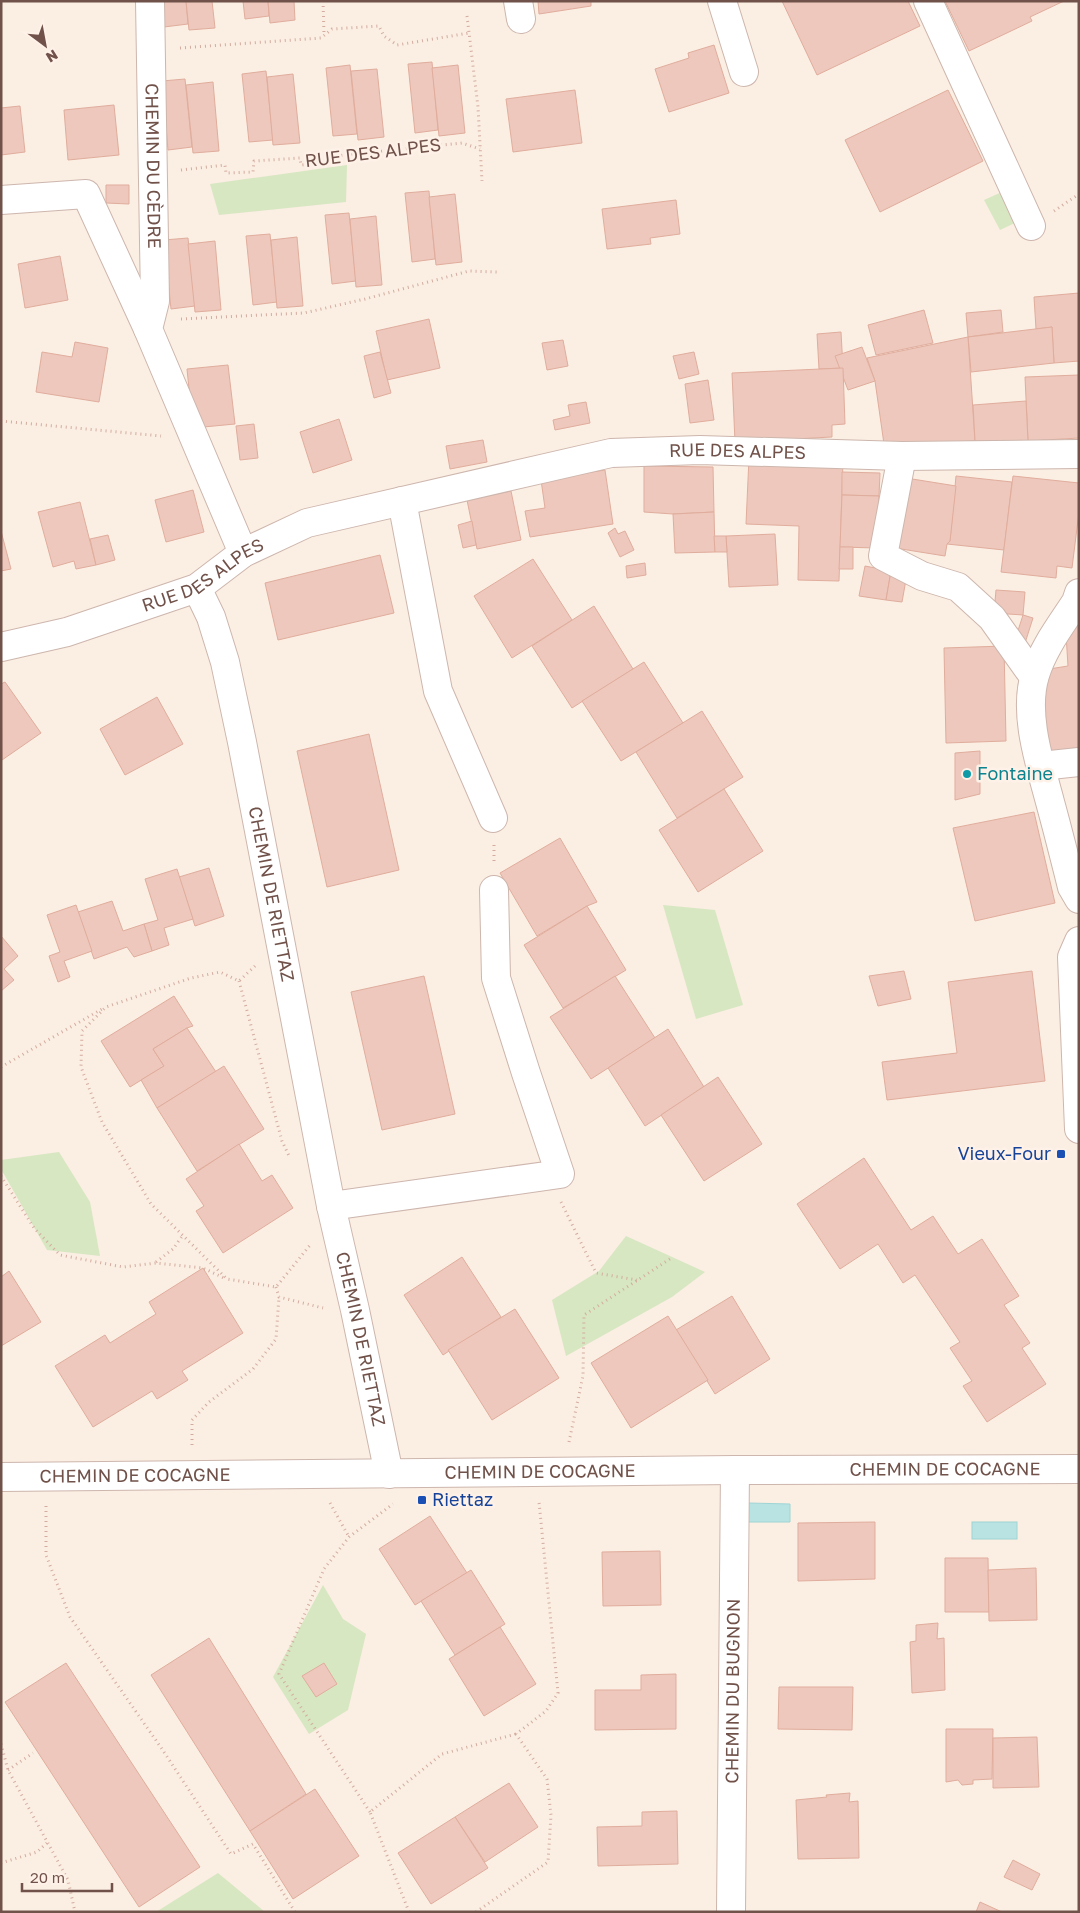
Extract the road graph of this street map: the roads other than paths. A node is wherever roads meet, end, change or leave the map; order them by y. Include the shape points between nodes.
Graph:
1 (150, 1) edge
2 (722, 1) edge
3 (928, 1) edge
4 (744, 72) dead end
5 (1, 200) edge
6 (1031, 226) dead end
7 (149, 324) junction
8 (1079, 454) edge
9 (902, 456) junction
10 (402, 501) junction
11 (243, 553) junction
12 (196, 588) junction
13 (1079, 593) edge
14 (1, 647) edge
15 (1034, 677) junction
16 (1079, 762) edge
17 (1041, 766) junction
18 (493, 818) road end
19 (494, 890) road end
20 (1079, 900) edge
21 (1079, 941) edge
22 (1079, 1129) edge
23 (331, 1206) junction
24 (1079, 1469) edge
25 (735, 1470) junction
26 (389, 1474) junction
27 (1, 1477) edge
28 (731, 1912) edge

1 - 7 street, CHEMIN DU CÈDRE via 155,301
2 - 4 street
3 - 6 street
5 - 7 street via 86,194
7 - 11 street
8 - 9 street, RUE DES ALPES
9 - 10 street, RUE DES ALPES via 700,450 611,454
9 - 15 street via 883,556 922,576 958,587 992,618
10 - 11 street, RUE DES ALPES via 307,523
10 - 18 street via 438,691
11 - 12 street, RUE DES ALPES
12 - 14 street, RUE DES ALPES via 67,632
12 - 23 street, CHEMIN DE RIETTAZ via 211,617 225,662
13 - 15 street via 1042,656
15 - 17 street via 1033,729
16 - 17 street
17 - 20 street via 1072,887
19 - 23 street via 496,978 560,1174
21 - 22 street via 1072,957
23 - 26 street, CHEMIN DE RIETTAZ
24 - 25 street, CHEMIN DE COCAGNE
25 - 26 street, CHEMIN DE COCAGNE
25 - 28 street, CHEMIN DU BUGNON
26 - 27 street, CHEMIN DE COCAGNE

